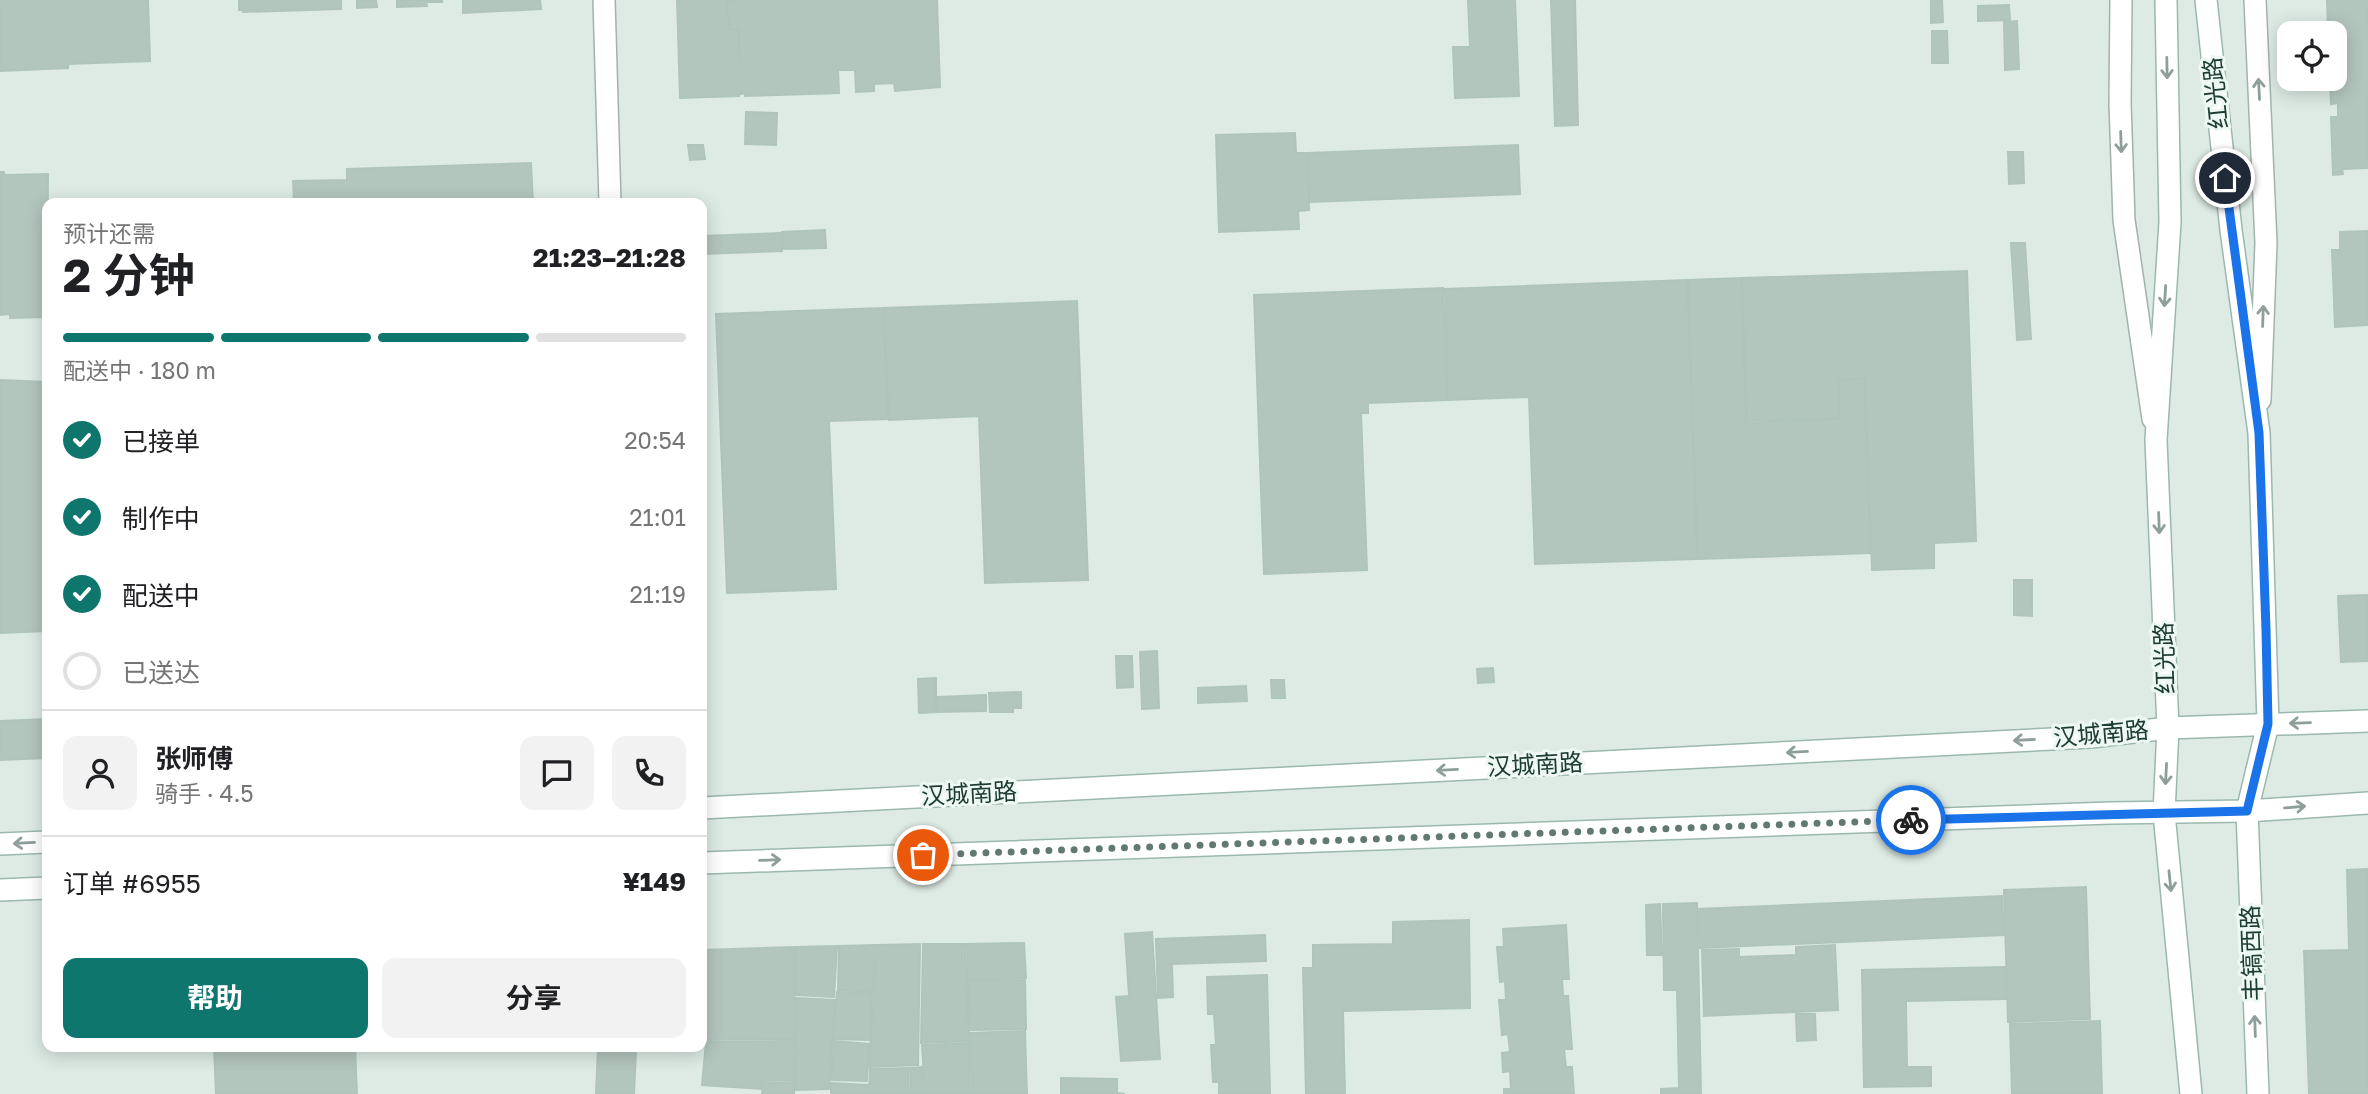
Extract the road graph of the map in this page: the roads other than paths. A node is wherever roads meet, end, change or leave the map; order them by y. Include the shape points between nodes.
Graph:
1 (604, 0) edge
2 (2121, 0) edge
3 (2166, 0) edge
4 (2206, 0) edge
5 (2255, 0) edge
6 (610, 198) edge
7 (2259, 433) junction
8 (2156, 440) junction
9 (2368, 721) edge
10 (2268, 724) junction
11 (2168, 728) junction
12 (2368, 803) edge
13 (707, 808) edge
14 (2247, 811) junction
15 (2164, 813) junction
16 (42, 842) edge
17 (0, 844) edge
18 (707, 863) edge
19 (42, 888) edge
20 (0, 890) edge
21 (2191, 1094) edge
22 (2258, 1094) edge

1 - 6 main road
2 -> 8 main road via 2124,220
3 -> 8 main road, 红光路 via 2170,222
4 - 7 main road, 红光路
7 -> 5 main road via 2266,243
7 - 10 main road, 红光路
8 -> 11 main road, 红光路
9 -> 10 main road, 汉城南路
10 - 11 main road, 汉城南路
10 - 14 main road, 红光路
11 -> 13 main road, 汉城南路 via 2091,737
11 -> 15 main road, 红光路
14 -> 12 main road
14 - 15 main road
22 -> 14 main road, 丰镐西路
18 -> 15 main road
15 -> 21 main road
16 -> 17 main road
19 - 20 main road

